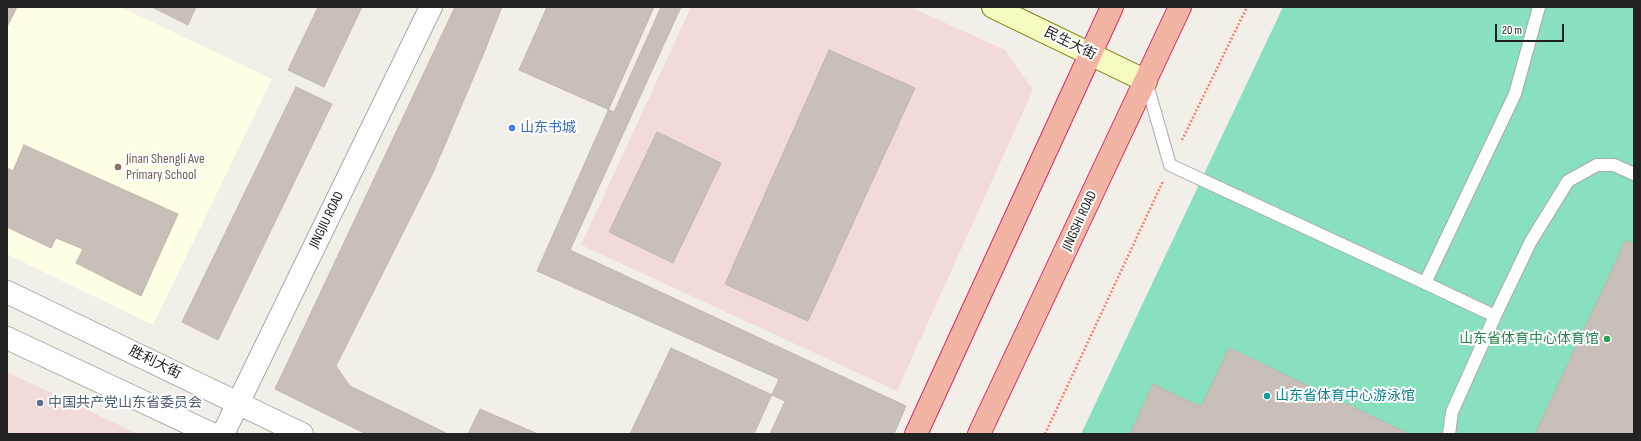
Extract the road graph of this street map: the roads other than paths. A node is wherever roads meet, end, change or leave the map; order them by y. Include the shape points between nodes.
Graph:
1 (431, 7) edge
2 (993, 7) edge
3 (1112, 7) edge
4 (1180, 7) edge
5 (1539, 7) edge
6 (1090, 53) junction
7 (1146, 81) junction
8 (1634, 174) edge
9 (1425, 283) junction
10 (7, 292) edge
11 (1495, 316) junction
12 (7, 338) edge
13 (238, 403) junction
14 (212, 434) edge
15 (223, 434) edge
16 (302, 434) edge
17 (916, 434) edge
18 (979, 434) edge
19 (1449, 434) edge

1 - 13 street, JINGJIU ROAD
2 - 6 main road, 民生大街
3 - 6 highway
4 - 7 highway, JINGSHI ROAD
5 - 9 lane via 1515,94
6 - 7 main road, 民生大街
6 - 17 highway
7 - 9 lane via 1170,165
7 - 18 highway, JINGSHI ROAD
8 - 11 lane via 1614,165 1597,165 1568,182 1531,241
9 - 11 lane
10 - 13 street, 胜利大街
11 - 19 lane via 1452,412
12 - 14 street
13 - 15 street, JINGJIU ROAD
13 - 16 street, 胜利大街

